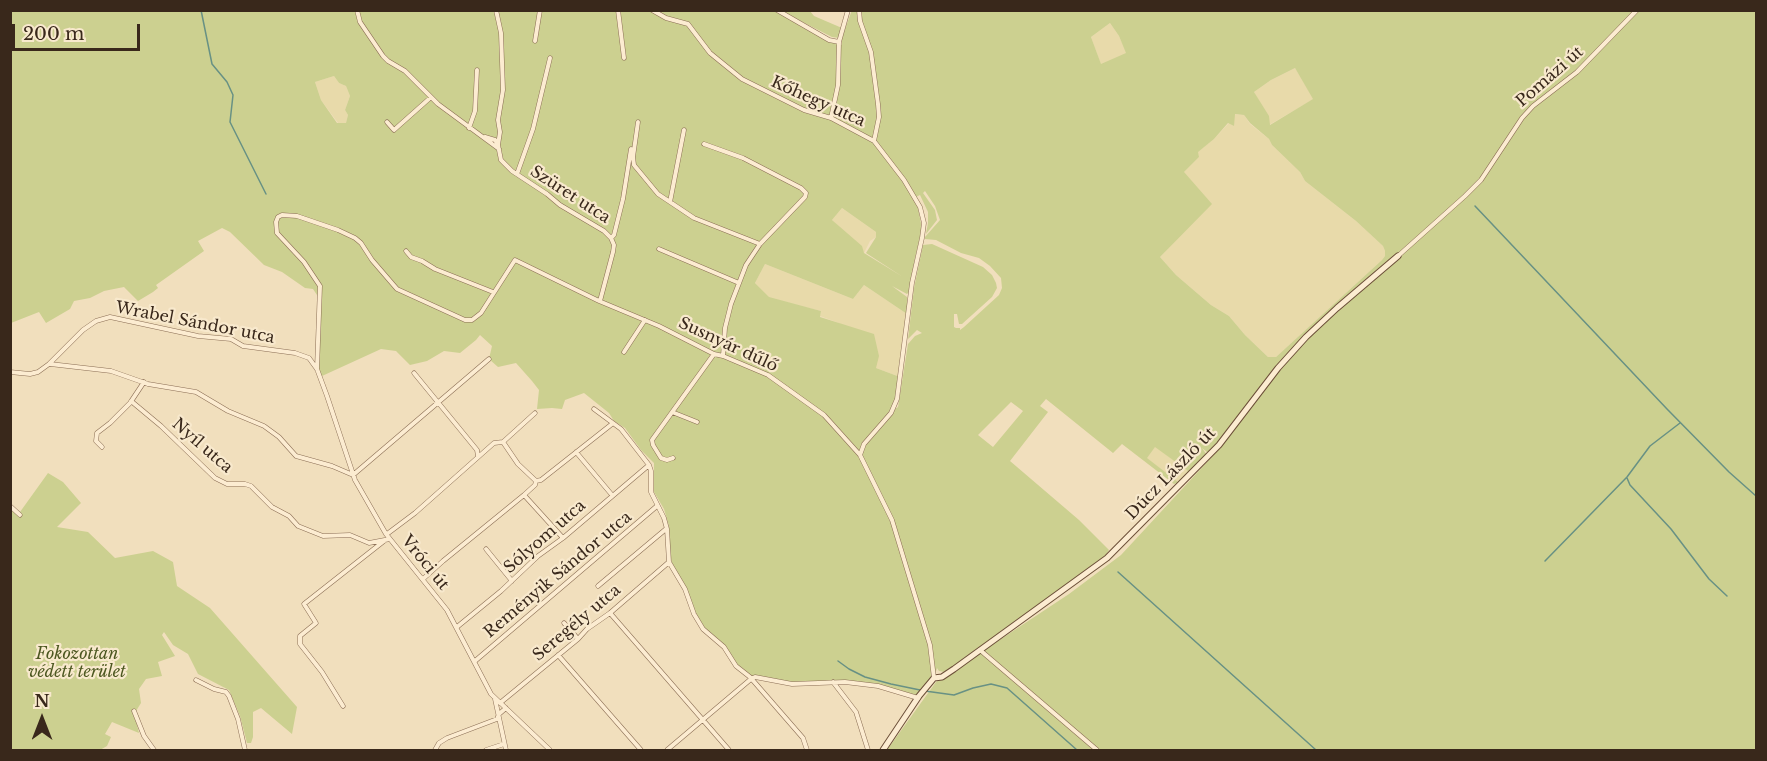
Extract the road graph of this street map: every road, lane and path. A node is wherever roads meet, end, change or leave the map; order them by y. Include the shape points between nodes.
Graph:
1 (357, 10) edge
2 (496, 10) edge
3 (540, 10) edge
4 (618, 10) edge
5 (777, 10) edge
6 (848, 10) edge
7 (859, 10) edge
8 (1637, 10) edge
9 (656, 12) edge
10 (535, 41) dead end
11 (839, 42) junction
12 (550, 58) dead end
13 (624, 58) dead end
14 (477, 70) dead end
15 (430, 98) junction
16 (831, 118) junction
17 (387, 122) dead end
18 (638, 122) dead end
19 (469, 128) junction
20 (684, 130) dead end
21 (874, 141) junction
22 (704, 144) dead end
23 (499, 147) junction
24 (631, 149) dead end
25 (631, 157) junction
26 (517, 174) junction
27 (670, 202) junction
28 (611, 238) junction
29 (760, 244) junction
30 (659, 249) dead end
31 (406, 251) dead end
32 (1398, 256) joint
33 (739, 283) junction
34 (493, 292) junction
35 (600, 301) junction
36 (645, 320) junction
37 (624, 352) dead end
38 (714, 354) junction
39 (723, 356) junction
40 (489, 359) dead end
41 (49, 364) junction
42 (317, 369) junction
43 (10, 372) edge
44 (414, 373) dead end
45 (144, 382) junction
46 (131, 401) junction
47 (439, 401) junction
48 (594, 409) dead end
49 (535, 412) dead end
50 (672, 412) junction
51 (697, 422) dead end
52 (612, 424) junction
53 (504, 442) junction
54 (102, 447) dead end
55 (576, 452) junction
56 (860, 455) junction
57 (478, 456) junction
58 (673, 458) dead end
59 (649, 465) junction
60 (353, 475) junction
61 (536, 481) junction
62 (524, 495) junction
63 (612, 495) junction
64 (10, 506) edge
65 (657, 506) junction
66 (21, 515) dead end
67 (667, 529) junction
68 (386, 534) junction
69 (563, 538) junction
70 (390, 539) junction
71 (384, 541) junction
72 (486, 549) dead end
73 (669, 561) junction
74 (423, 579) junction
75 (512, 580) junction
76 (598, 586) dead end
77 (610, 613) junction
78 (564, 623) dead end
79 (457, 627) junction
80 (578, 639) junction
81 (980, 650) junction
82 (558, 655) junction
83 (475, 661) junction
84 (934, 678) junction
85 (751, 679) junction
86 (763, 680) junction
87 (196, 681) dead end
88 (832, 682) junction
89 (761, 690) junction
90 (918, 698) junction
91 (495, 699) junction
92 (500, 703) junction
93 (343, 706) dead end
94 (506, 708) junction
95 (134, 711) dead end
96 (499, 714) junction
97 (702, 720) junction
98 (504, 744) junction
99 (154, 750) edge
100 (245, 750) edge
101 (435, 750) edge
102 (486, 750) edge
103 (506, 750) edge
104 (550, 750) edge
105 (641, 750) edge
106 (667, 750) edge
107 (729, 750) edge
108 (807, 750) edge
109 (868, 750) edge
110 (883, 750) edge
111 (1097, 750) edge

1 - 15 street, Szüret utca via 360,22 382,56 405,70
2 - 23 street via 503,90
3 - 10 street
4 - 13 street
5 - 11 street
6 - 11 street
7 - 21 street via 871,52 878,104
8 - 32 street, Pomázi út via 1577,72 1543,96 1522,118 1481,180
9 - 16 street, Kőhegy utca via 688,24 710,53 742,79 804,110
11 - 16 street via 838,85
12 - 26 street via 539,110
14 - 19 street via 475,111
15 - 17 street via 394,130
15 - 19 street, Szüret utca
16 - 21 street, Kőhegy utca
18 - 25 street
19 - 23 street, Szüret utca
20 - 27 street
21 - 56 street, Kőhegy utca via 904,180 920,207 924,223 897,399
22 - 29 street via 743,158 805,192 805,197
23 - 26 street, Szüret utca via 504,163
24 - 25 street
25 - 27 street via 658,194
25 - 28 street
26 - 28 street, Szüret utca
27 - 29 street via 694,218
28 - 35 street, Szüret utca via 613,252
29 - 33 street
30 - 33 street
31 - 34 street via 435,269
32 - 81 street, Dúcz László út via 1306,337 1219,446 1107,558
33 - 39 street via 725,328
34 - 35 street, Susnyár dűlő via 515,260
34 - 42 street via 477,317 465,320 397,289 355,238 297,216 280,216 277,233 320,285
35 - 36 street, Susnyár dűlő
36 - 37 street
36 - 38 street, Susnyár dűlő
38 - 39 street, Susnyár dűlő
38 - 50 street
39 - 56 street, Susnyár dűlő via 783,384 824,415
40 - 47 street
41 - 42 street, Wrabel Sándor utca via 96,321 117,317 198,336 231,339 243,346 295,353 309,358
41 - 43 street, Wrabel Sándor utca via 34,373
41 - 45 street via 111,371
42 - 60 street, Vróci út
44 - 47 street
45 - 46 street
45 - 60 street via 196,392 264,426 296,456
46 - 54 street via 97,433 96,441
46 - 71 street, Nyíl utca via 215,478 228,484 251,486 298,525 323,536 344,534 369,543
47 - 57 street
47 - 60 street
48 - 52 street
49 - 53 street
50 - 51 street
50 - 58 street via 652,442 661,458
52 - 55 street
52 - 59 street via 621,429
53 - 57 street via 494,443
53 - 61 street via 518,464
55 - 61 street
55 - 63 street
56 - 84 street, Susnyár dűlő via 892,520 930,645
57 - 68 street
59 - 63 street, Sólyom utca
59 - 65 street via 651,492
60 - 68 street, Vróci út
61 - 62 street
62 - 69 street
62 - 74 street
63 - 69 street, Sólyom utca
64 - 66 street
65 - 67 street
65 - 83 street, Reményik Sándor utca
67 - 73 street
67 - 76 street
68 - 70 street, Vróci út
69 - 75 street, Sólyom utca
70 - 71 street, Nyíl utca
70 - 74 street, Vróci út
71 - 93 street via 304,604 316,623 300,636 300,644
72 - 75 street
73 - 77 street, Seregély utca
73 - 85 street via 704,629
74 - 79 street, Vróci út
75 - 79 street, Sólyom utca
77 - 80 street, Seregély utca
77 - 97 street
78 - 80 street
79 - 83 street, Vróci út
80 - 82 street, Seregély utca
81 - 84 street, Dúcz László út via 942,677
81 - 111 street
82 - 92 street, Seregély utca
82 - 105 street
83 - 91 street, Vróci út
84 - 90 street
85 - 86 street
85 - 89 street
85 - 97 street
86 - 88 street via 792,684
86 - 89 street
87 - 100 street via 229,696
88 - 90 street via 878,686
88 - 109 street via 856,712
89 - 108 street via 803,738
90 - 110 street
91 - 92 street, Vróci út
91 - 96 street
92 - 94 street, Vróci út
94 - 96 street
94 - 104 street, Vróci út
95 - 99 street
96 - 98 street
96 - 101 street via 497,719 442,741
97 - 106 street
97 - 107 street
98 - 102 street
98 - 103 street

